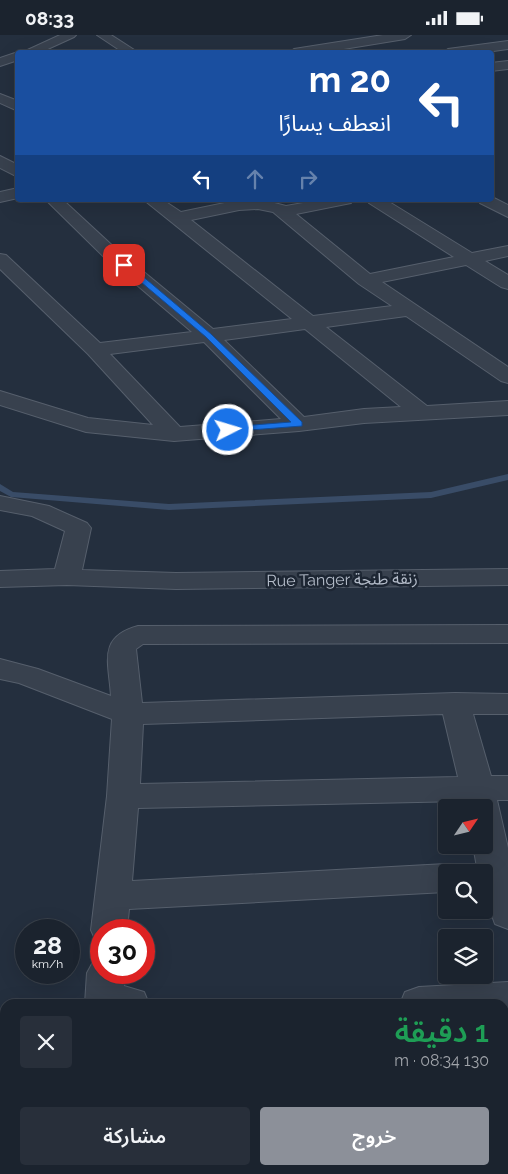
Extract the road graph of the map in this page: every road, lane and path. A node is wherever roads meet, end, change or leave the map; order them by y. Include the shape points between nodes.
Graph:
1 (70, 35) edge
2 (103, 35) edge
3 (405, 35) edge
4 (490, 35) edge
5 (508, 44) edge
6 (51, 49) edge
7 (129, 50) edge
8 (312, 50) edge
9 (468, 50) edge
10 (15, 57) edge
11 (2, 60) edge
12 (508, 65) edge
13 (494, 67) edge
14 (3, 92) edge
15 (15, 104) edge
16 (15, 107) edge
17 (0, 109) edge
18 (15, 152) edge
19 (0, 155) edge
20 (0, 161) edge
21 (15, 170) edge
22 (15, 194) edge
23 (0, 197) edge
24 (56, 202) edge
25 (155, 202) edge
26 (335, 202) edge
27 (378, 202) edge
28 (490, 202) edge
29 (283, 212) junction
30 (508, 212) edge
31 (178, 218) junction
32 (508, 251) edge
33 (0, 259) edge
34 (469, 259) junction
35 (366, 280) junction
36 (508, 283) edge
37 (410, 310) junction
38 (311, 324) junction
39 (208, 336) junction
40 (96, 350) junction
41 (508, 377) edge
42 (0, 397) edge
43 (508, 408) edge
44 (422, 413) junction
45 (299, 424) junction
46 (174, 434) junction
47 (0, 503) edge
48 (67, 577) junction
49 (508, 577) edge
50 (0, 579) edge
51 (508, 635) edge
52 (0, 669) edge
53 (455, 703) junction
54 (508, 704) edge
55 (128, 714) junction
56 (123, 796) junction
57 (488, 799) edge
58 (493, 846) edge
59 (496, 875) edge
60 (438, 877) edge
61 (112, 896) junction
62 (508, 914) edge
63 (110, 919) edge

1 - 6 street
2 - 7 street
3 - 8 street
4 - 5 street
5 - 9 street
10 - 11 street
12 - 13 street
14 - 15 street
16 - 17 street
18 - 19 street
20 - 21 street
22 - 23 street
24 - 39 street via 110,253
25 - 31 street
26 - 29 street
27 - 34 street
28 - 30 street
29 - 31 street via 267,205 239,205
29 - 35 street
31 - 38 street
32 - 34 street
33 - 40 street
34 - 35 street
34 - 36 street
35 - 37 street
37 - 38 street
37 - 41 street
38 - 39 street
38 - 44 street
39 - 40 street
39 - 45 street
40 - 46 street
42 - 46 street via 86,425
43 - 44 street
44 - 45 street
45 - 46 street
47 - 48 street via 52,513 78,528
48 - 49 street, Rue Tanger زنقة طنجة via 176,581
48 - 50 street, Rue Tanger زنقة طنجة
51 - 55 street via 138,635 128,640 122,649
52 - 55 street via 28,676
53 - 54 street
53 - 55 street
53 - 57 street
55 - 56 street
56 - 57 street
56 - 61 street
58 - 59 street
59 - 62 street
60 - 61 street
61 - 63 street

